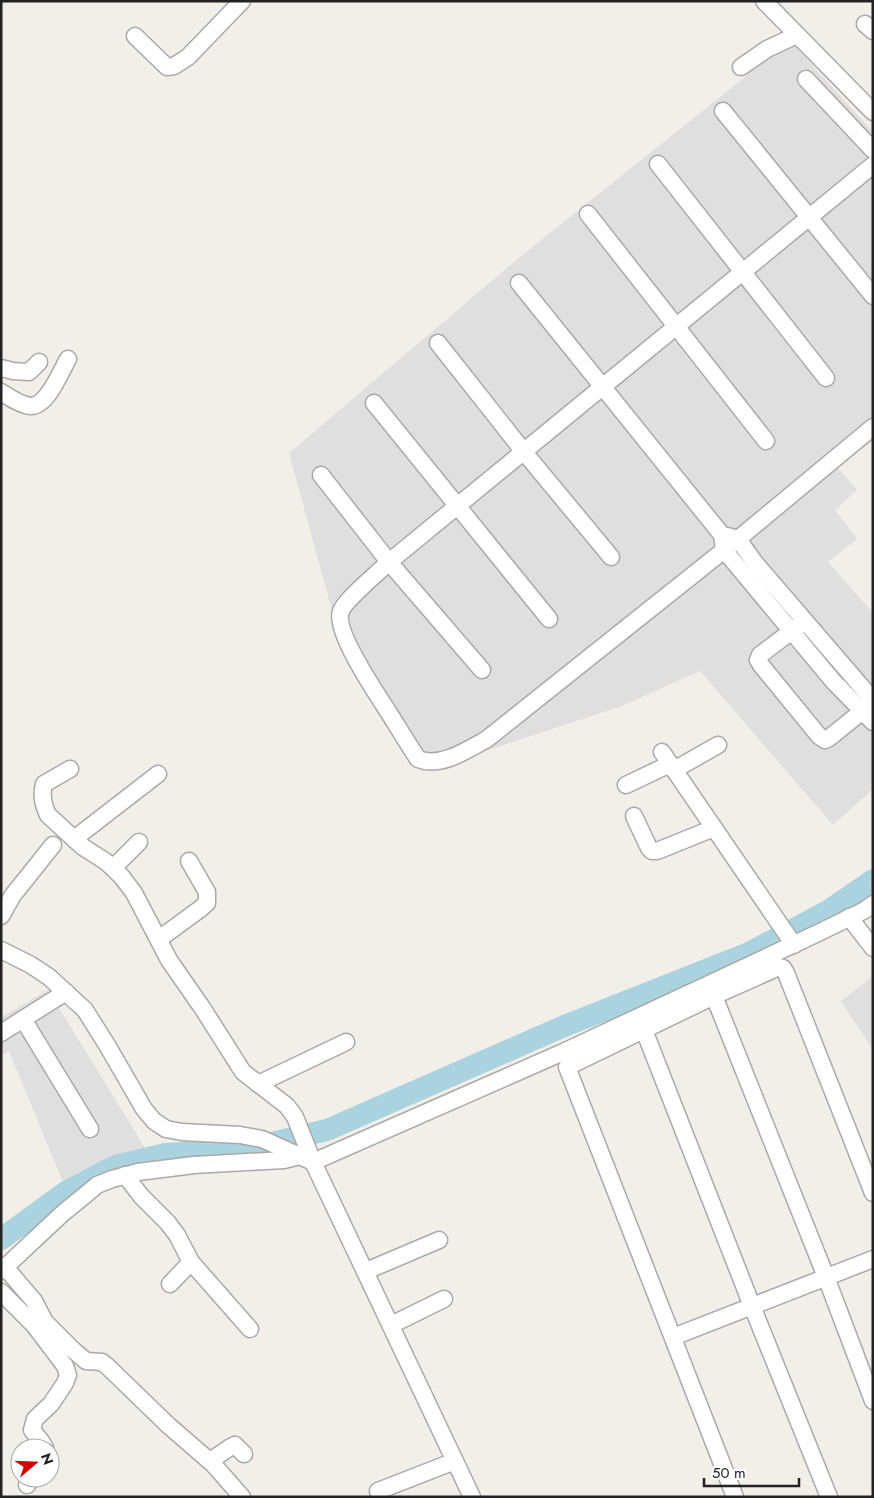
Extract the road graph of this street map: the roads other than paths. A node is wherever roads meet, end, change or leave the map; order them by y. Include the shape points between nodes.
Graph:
1 (242, 1) edge
2 (764, 1) edge
3 (797, 35) junction
4 (134, 36) dead end
5 (741, 67) dead end
6 (806, 78) dead end
7 (723, 111) dead end
8 (873, 112) edge
9 (873, 150) edge
10 (658, 164) dead end
11 (873, 165) edge
12 (588, 214) dead end
13 (810, 217) junction
14 (744, 272) junction
15 (519, 283) dead end
16 (873, 296) edge
17 (676, 327) junction
18 (438, 344) dead end
19 (68, 359) dead end
20 (39, 362) dead end
21 (1, 368) edge
22 (826, 378) dead end
23 (603, 388) junction
24 (1, 392) edge
25 (374, 404) dead end
26 (873, 427) edge
27 (766, 441) dead end
28 (524, 452) junction
29 (321, 475) dead end
30 (457, 506) junction
31 (728, 541) junction
32 (611, 557) dead end
33 (389, 562) junction
34 (549, 620) dead end
35 (798, 626) junction
36 (482, 670) dead end
37 (870, 709) edge
38 (718, 745) dead end
39 (669, 762) junction
40 (70, 769) dead end
41 (158, 774) dead end
42 (626, 785) dead end
43 (634, 816) dead end
44 (714, 828) junction
45 (74, 839) junction
46 (140, 842) dead end
47 (53, 845) dead end
48 (190, 861) dead end
49 (113, 868) junction
50 (873, 904) edge
51 (1, 916) edge
52 (849, 917) junction
53 (159, 939) junction
54 (792, 942) junction
55 (873, 948) edge
56 (1, 950) edge
57 (66, 992) junction
58 (714, 996) junction
59 (24, 1019) junction
60 (644, 1030) junction
61 (1, 1033) edge
62 (346, 1042) dead end
63 (258, 1084) junction
64 (90, 1129) dead end
65 (303, 1154) junction
66 (125, 1175) junction
67 (873, 1192) edge
68 (439, 1240) dead end
69 (873, 1259) edge
70 (192, 1262) junction
71 (3, 1269) edge
72 (366, 1272) junction
73 (826, 1277) junction
74 (170, 1284) dead end
75 (1, 1292) edge
76 (444, 1299) dead end
77 (752, 1306) junction
78 (391, 1325) junction
79 (250, 1329) dead end
80 (672, 1337) junction
81 (873, 1401) edge
82 (39, 1438) edge
83 (244, 1454) dead end
84 (210, 1461) junction
85 (456, 1461) junction
86 (378, 1491) dead end
87 (242, 1497) edge
88 (472, 1497) edge
89 (735, 1497) edge
90 (828, 1497) edge

1 - 4 street via 188,57 174,66 167,67
2 - 3 street
3 - 5 street via 767,49
3 - 8 street
6 - 9 street
7 - 13 street
10 - 14 street
11 - 13 street
12 - 17 street
13 - 14 street
13 - 16 street
14 - 17 street
14 - 22 street
15 - 23 street
17 - 23 street
17 - 27 street
18 - 28 street
19 - 24 street via 46,398 37,405 28,406
20 - 21 street via 29,372
23 - 28 street
23 - 31 street
25 - 30 street
26 - 31 street
28 - 30 street
28 - 32 street
29 - 33 street
30 - 33 street
30 - 34 street
31 - 33 street via 487,739 433,762 418,759 410,747 364,674 345,636 340,617 341,610 354,595
31 - 35 street
33 - 36 street
35 - 37 street
35 - 37 street via 760,655 758,660 819,736 825,740 829,738
38 - 39 street
39 - 42 street
39 - 44 street
40 - 45 street via 46,782 42,795 48,815
41 - 45 street
43 - 44 street via 652,851
44 - 54 street
45 - 49 street
46 - 49 street
47 - 51 street via 13,895
48 - 53 street via 207,892 207,903
49 - 53 street via 134,892
50 - 52 street
52 - 54 street
52 - 55 street
53 - 63 street via 169,960 243,1072
54 - 65 street via 561,1053
56 - 57 street via 49,977
57 - 59 street
57 - 65 street via 85,1010 154,1121 166,1129 182,1132 262,1139
58 - 60 street
58 - 67 street via 783,968
58 - 73 street
59 - 61 street
59 - 64 street
60 - 77 street
60 - 80 street via 566,1067
62 - 63 street
63 - 65 street via 287,1106 295,1117
65 - 66 street via 284,1160 194,1165
65 - 72 street
66 - 70 street via 173,1229
66 - 71 street via 97,1185
68 - 72 street
69 - 73 street
70 - 74 street
70 - 79 street
71 - 84 street via 34,1301 45,1322 72,1349 86,1361 102,1362 107,1366
72 - 78 street
73 - 77 street
73 - 81 street
75 - 82 street via 34,1325 68,1374 51,1404 35,1418 32,1430
76 - 78 street
77 - 80 street
77 - 90 street
78 - 85 street
80 - 89 street
83 - 84 street via 235,1445
84 - 87 street
85 - 86 street
85 - 88 street

